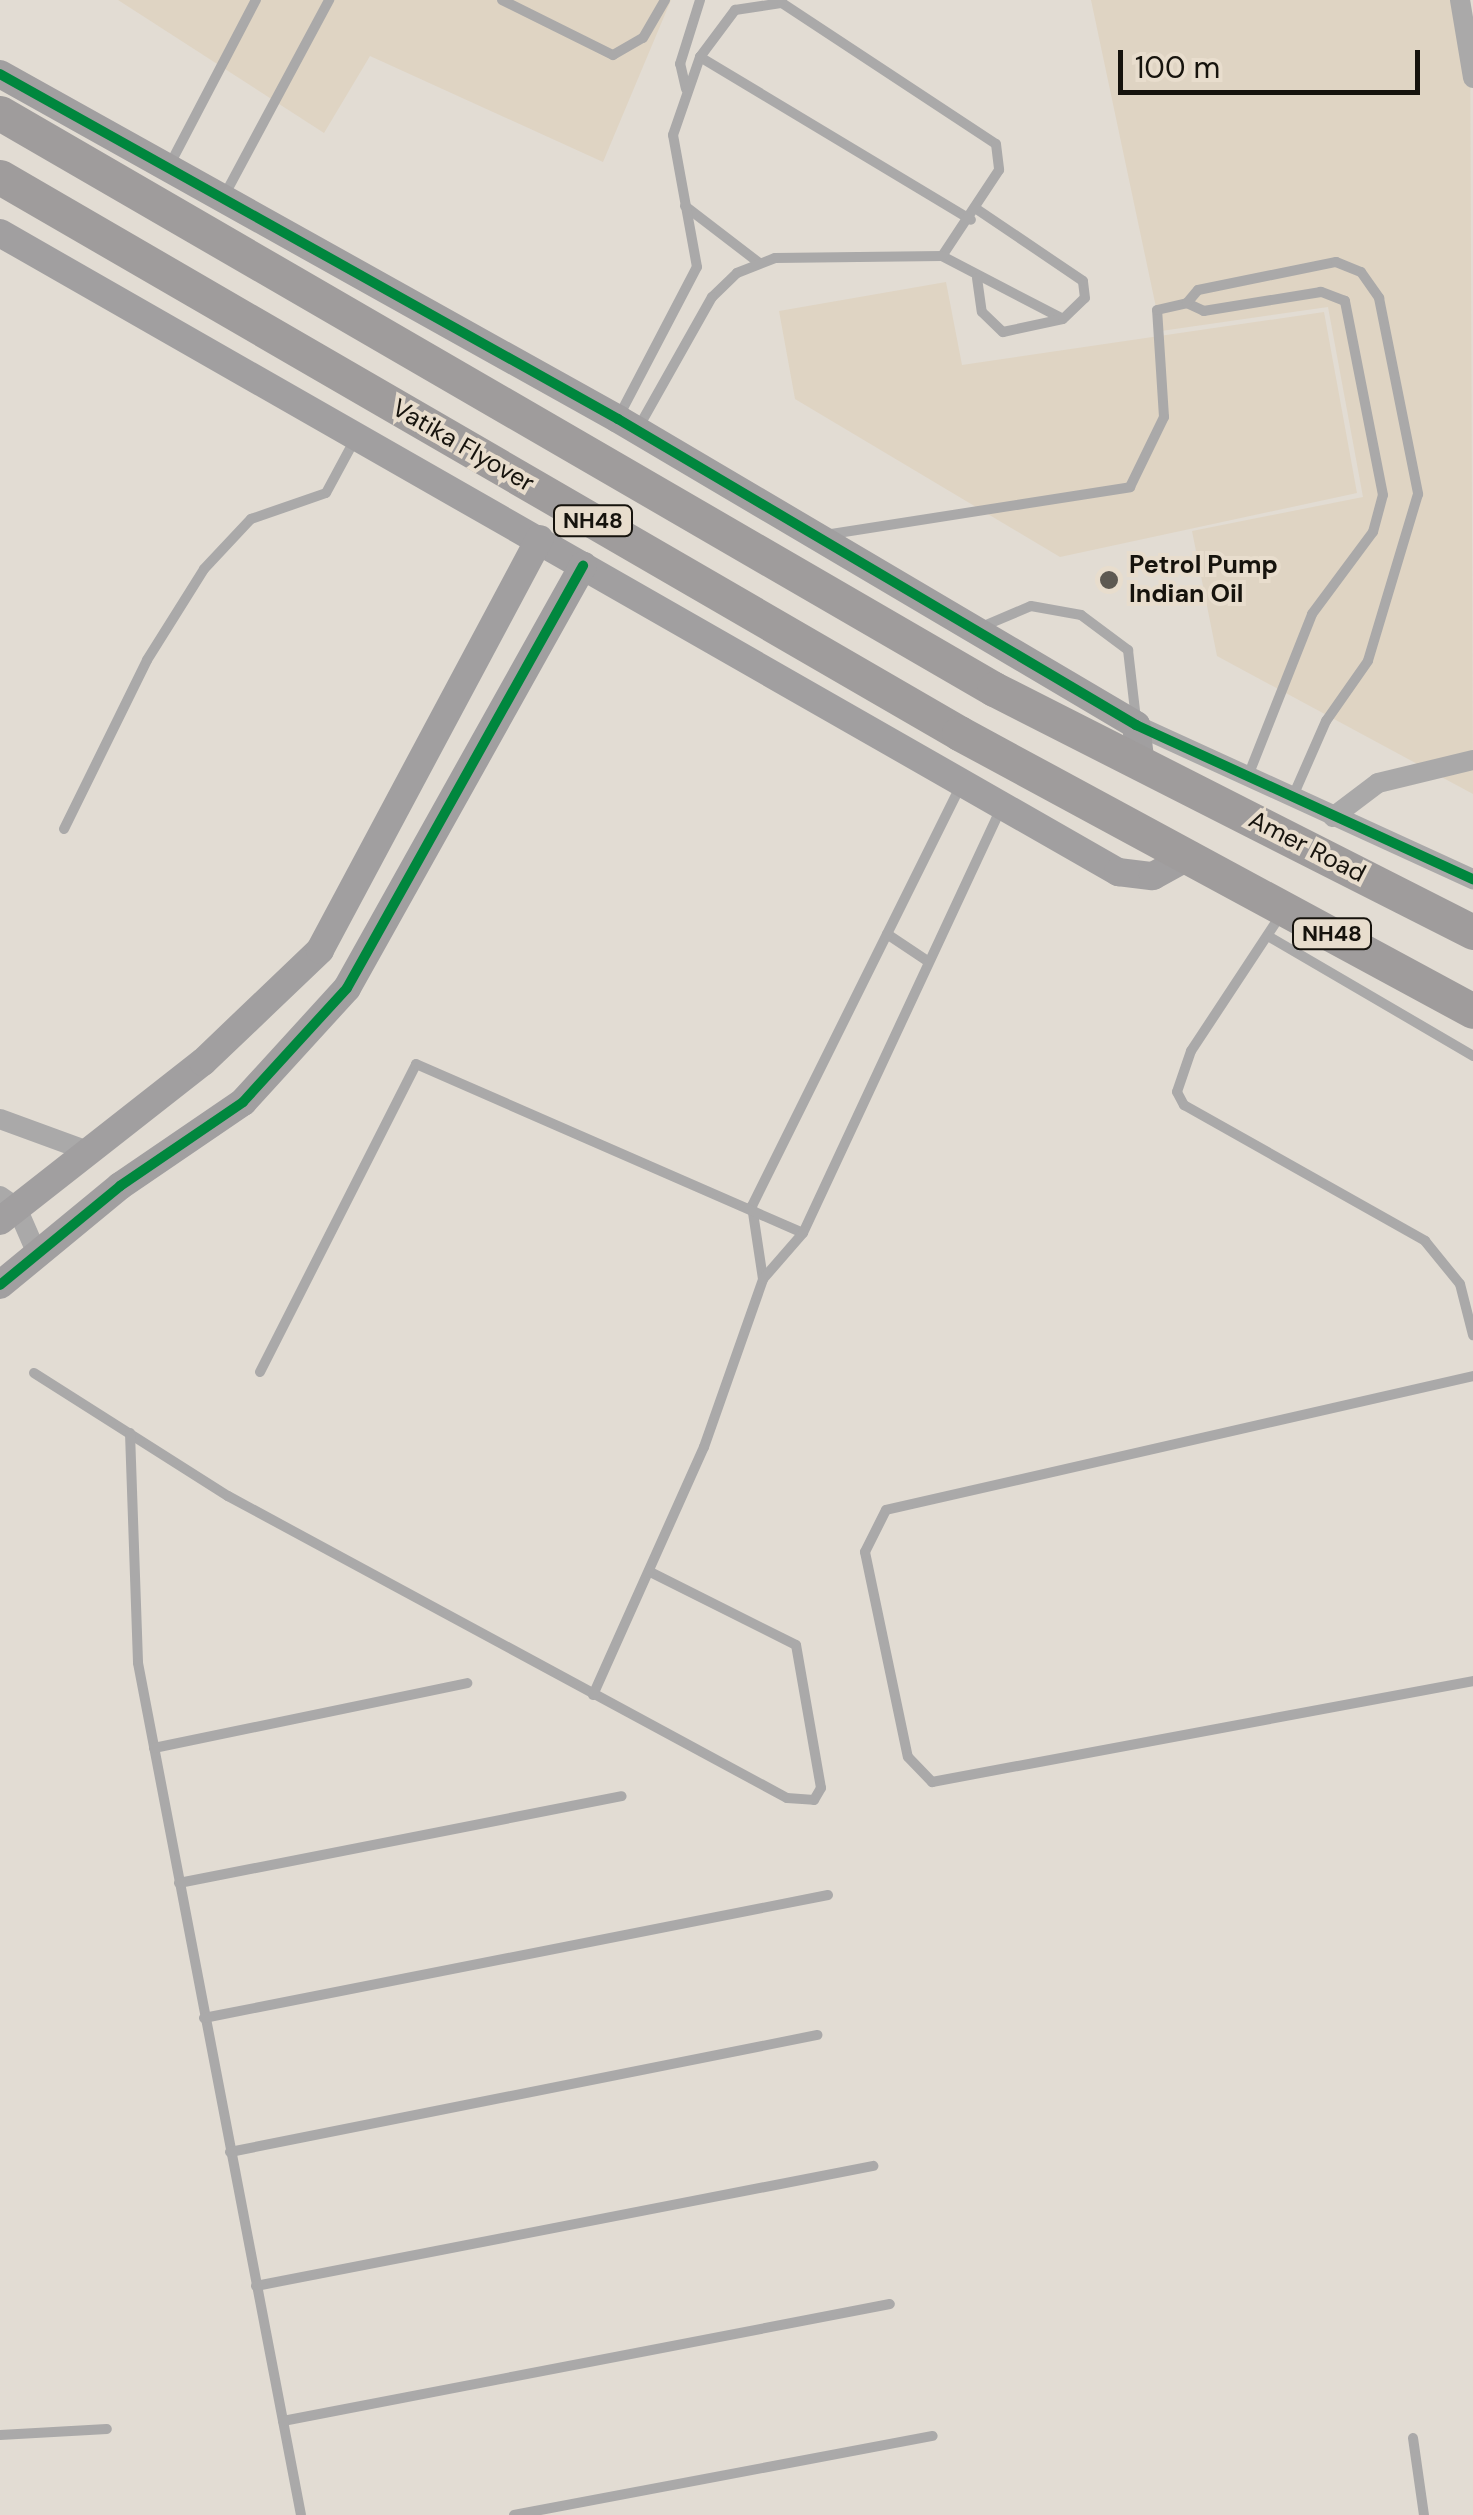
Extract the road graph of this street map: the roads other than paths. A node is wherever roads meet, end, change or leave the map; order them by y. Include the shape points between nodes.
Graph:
1 (256, 0) edge
2 (502, 0) edge
3 (665, 0) edge
4 (700, 0) edge
5 (1460, 0) edge
6 (327, 1) edge
7 (700, 57) junction
8 (0, 74) edge
9 (1473, 78) edge
10 (686, 90) junction
11 (0, 113) edge
12 (168, 169) junction
13 (0, 177) edge
14 (222, 199) junction
15 (684, 205) junction
16 (975, 215) junction
17 (0, 233) edge
18 (942, 256) junction
19 (758, 262) junction
20 (978, 278) junction
21 (1187, 304) junction
22 (1063, 319) junction
23 (627, 425) junction
24 (354, 441) junction
25 (808, 538) junction
26 (540, 540) junction
27 (582, 566) junction
28 (974, 632) junction
29 (1136, 725) junction
30 (1473, 760) edge
31 (1140, 763) junction
32 (1248, 777) junction
33 (963, 782) junction
34 (1292, 798) junction
35 (1002, 804) junction
36 (1333, 817) junction
37 (64, 828) dead end
38 (1191, 855) junction
39 (1473, 879) edge
40 (1276, 922) junction
41 (1473, 932) edge
42 (887, 934) junction
43 (929, 962) junction
44 (1473, 1011) edge
45 (1473, 1056) edge
46 (0, 1119) edge
47 (90, 1152) junction
48 (752, 1206) junction
49 (5, 1208) edge
50 (803, 1232) junction
51 (37, 1254) junction
52 (763, 1280) junction
53 (0, 1285) edge
54 (1473, 1335) edge
55 (260, 1372) dead end
56 (34, 1373) dead end
57 (1473, 1376) edge
58 (130, 1434) junction
59 (650, 1572) junction
60 (1473, 1681) edge
61 (467, 1683) dead end
62 (592, 1695) junction
63 (154, 1748) junction
64 (622, 1796) dead end
65 (179, 1883) junction
66 (828, 1894) dead end
67 (204, 2018) junction
68 (817, 2035) dead end
69 (230, 2152) junction
70 (873, 2166) dead end
71 (256, 2286) junction
72 (890, 2304) dead end
73 (282, 2421) junction
74 (107, 2429) dead end
75 (0, 2435) edge
76 (933, 2436) dead end
77 (1413, 2438) dead end
78 (301, 2515) edge
79 (514, 2515) edge
80 (1424, 2515) edge

1 - 12 lane
2 - 3 lane via 613,54 643,38
4 - 10 lane via 680,64
5 - 9 street
6 - 14 lane
7 - 10 lane
7 - 16 lane
7 - 16 lane via 734,10 782,3 996,144 999,170
8 - 12 street
10 - 15 lane via 673,160
11 - 31 highway, NH48 via 617,475
12 - 14 street
13 - 38 highway, Vatika Flyover / NH48 via 959,734
14 - 23 street
15 - 19 lane
15 - 23 lane via 698,268
16 - 18 lane
16 - 22 lane via 1082,281 1085,298
17 - 24 street
18 - 19 lane
18 - 20 lane
19 - 23 lane via 712,297
20 - 22 lane
20 - 22 lane via 995,329 1014,334
21 - 25 lane via 1157,310 1164,417 1130,487
21 - 32 lane via 1204,311 1321,292 1345,301 1383,495 1373,532 1312,614
21 - 34 lane via 1198,290 1349,264 1372,282 1396,367 1418,494 1368,661 1326,721
23 - 25 street
24 - 26 street
24 - 37 lane via 326,493 251,520 204,570
25 - 28 street
26 - 27 street
26 - 47 street via 320,950
27 - 33 street
27 - 51 street via 346,988 243,1102
28 - 29 street
28 - 29 lane via 1031,606 1081,615 1128,650
29 - 31 street
29 - 32 street
30 - 36 street via 1378,783
31 - 41 highway, Amer Road / NH48
32 - 34 street
33 - 35 street
33 - 42 lane
34 - 36 street
35 - 38 street via 1138,878
35 - 43 lane
36 - 39 street
38 - 40 highway, NH48
40 - 44 highway, NH48
40 - 45 lane
40 - 54 lane via 1191,1050 1177,1092 1184,1105 1425,1241 1460,1284
42 - 43 lane
42 - 48 lane
43 - 50 lane
46 - 47 street
47 - 49 street
48 - 50 lane
48 - 52 lane
48 - 55 lane via 416,1064
49 - 51 street
50 - 52 lane
51 - 53 street
52 - 59 lane
56 - 58 lane
57 - 60 lane via 886,1510 865,1552 908,1757 932,1782
58 - 62 lane
58 - 63 lane via 132,1622
59 - 62 lane
59 - 62 lane via 796,1646 820,1788 814,1800 787,1798
61 - 63 lane
63 - 65 lane
64 - 65 lane
65 - 67 lane
66 - 67 lane
67 - 69 lane
68 - 69 lane
69 - 71 lane
70 - 71 lane
71 - 73 lane
72 - 73 lane
73 - 78 lane
74 - 75 lane
76 - 79 lane
77 - 80 lane

